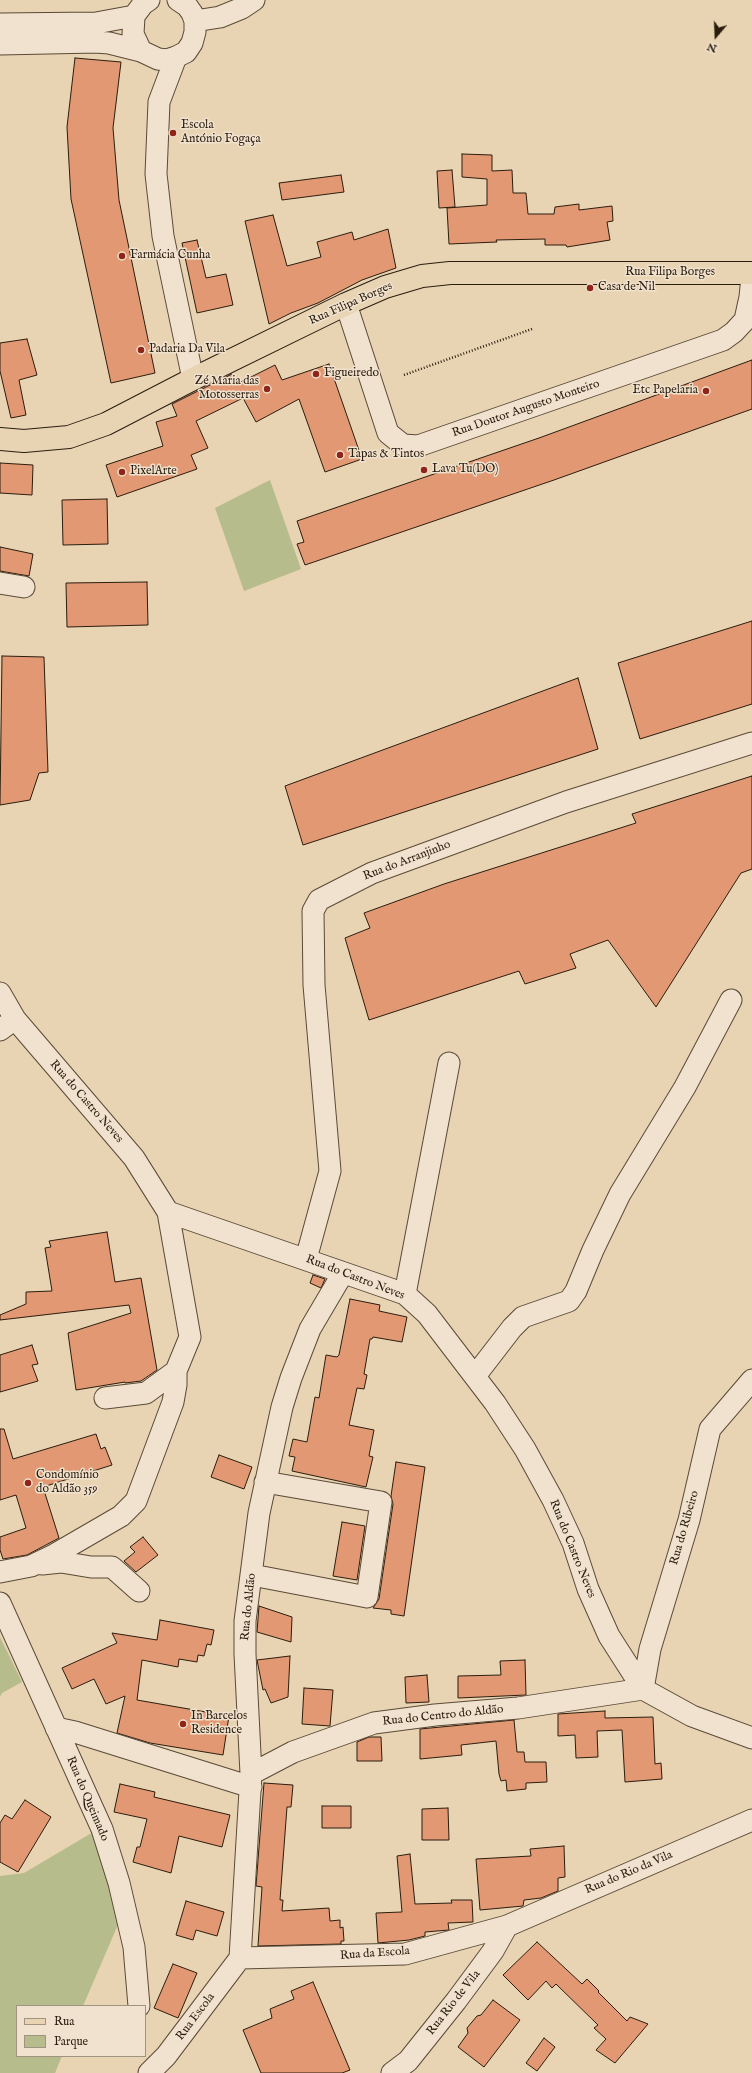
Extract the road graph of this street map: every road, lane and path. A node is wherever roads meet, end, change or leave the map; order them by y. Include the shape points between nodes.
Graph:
1 (179, 0) edge
2 (254, 0) edge
3 (143, 5) edge
4 (195, 21) junction
5 (0, 24) edge
6 (0, 44) edge
7 (145, 54) junction
8 (176, 57) junction
9 (161, 94) junction
10 (752, 274) edge
11 (346, 304) junction
12 (532, 330) dead end
13 (404, 375) dead end
14 (193, 379) junction
15 (0, 439) edge
16 (0, 583) edge
17 (24, 587) dead end
18 (752, 743) edge
19 (0, 993) edge
20 (731, 1000) dead end
21 (7, 1025) edge
22 (449, 1063) dead end
23 (168, 1212) junction
24 (306, 1259) junction
25 (343, 1273) junction
26 (405, 1294) junction
27 (176, 1371) junction
28 (475, 1376) junction
29 (752, 1380) edge
30 (105, 1398) dead end
31 (265, 1482) junction
32 (31, 1566) junction
33 (0, 1572) edge
34 (252, 1575) junction
35 (139, 1591) dead end
36 (0, 1604) edge
37 (643, 1689) junction
38 (56, 1728) junction
39 (752, 1738) edge
40 (251, 1780) junction
41 (752, 1820) edge
42 (507, 1926) junction
43 (240, 1958) junction
44 (139, 2005) edge
45 (144, 2057) edge
46 (145, 2073) edge
47 (149, 2073) edge
48 (392, 2073) edge

1 - 4 street via 187,6
2 - 4 street via 220,17
3 - 5 street via 96,23
3 - 7 street via 133,34
4 - 8 street via 192,43 186,52
6 - 7 street via 96,42 109,43
7 - 8 street via 158,59
7 - 9 street
8 - 9 street
9 - 14 street via 156,174 158,200 163,236
10 - 11 main road, Rua Filipa Borges via 450,273 422,276 385,287
10 - 11 street, Rua Doutor Augusto Monteiro via 745,320 724,340 418,446 403,445 388,433
11 - 14 main road, Rua Filipa Borges
12 - 13 path
14 - 15 main road, Rua Filipa Borges via 106,424 68,437 24,441
16 - 17 street
18 - 24 street, Rua do Arranjinho via 566,802 379,870 319,900 313,911 314,985 330,1171
19 - 21 street
20 - 28 street via 685,1087 620,1194 576,1291 569,1301 523,1317
21 - 23 street, Rua do Castro Neves via 134,1158
22 - 26 street
23 - 24 street, Rua do Castro Neves
23 - 27 street via 190,1337
24 - 25 street, Rua do Castro Neves
25 - 26 street, Rua do Castro Neves
25 - 31 street, Rua do Aldão via 310,1329 291,1378
26 - 28 street, Rua do Castro Neves via 427,1314
27 - 30 street via 146,1393
27 - 32 street via 173,1402 136,1501 121,1516
28 - 37 street, Rua do Castro Neves via 525,1449 553,1500 609,1636
29 - 37 street, Rua do Ribeiro via 710,1429 688,1520 650,1649
31 - 34 street, Rua do Aldão
31 - 34 street via 381,1502 367,1597
32 - 33 street
32 - 35 street via 61,1562 91,1567 112,1567
34 - 40 street, Rua do Aldão via 245,1654
36 - 38 street, Rua do Queimado
37 - 39 street via 692,1716
37 - 40 street, Rua do Centro do Aldão via 518,1708 374,1723 293,1752
38 - 40 street
38 - 44 street, Rua do Queimado via 102,1828 119,1883 134,1947
40 - 43 street, Rua do Aldão
41 - 42 street, Rua do Rio da Vila
42 - 43 street, Rua da Escola via 404,1954
42 - 48 street, Rua Rio de Vila via 493,1951 456,2001 408,2061
43 - 47 street, Rua Escola via 166,2056
45 - 46 street

